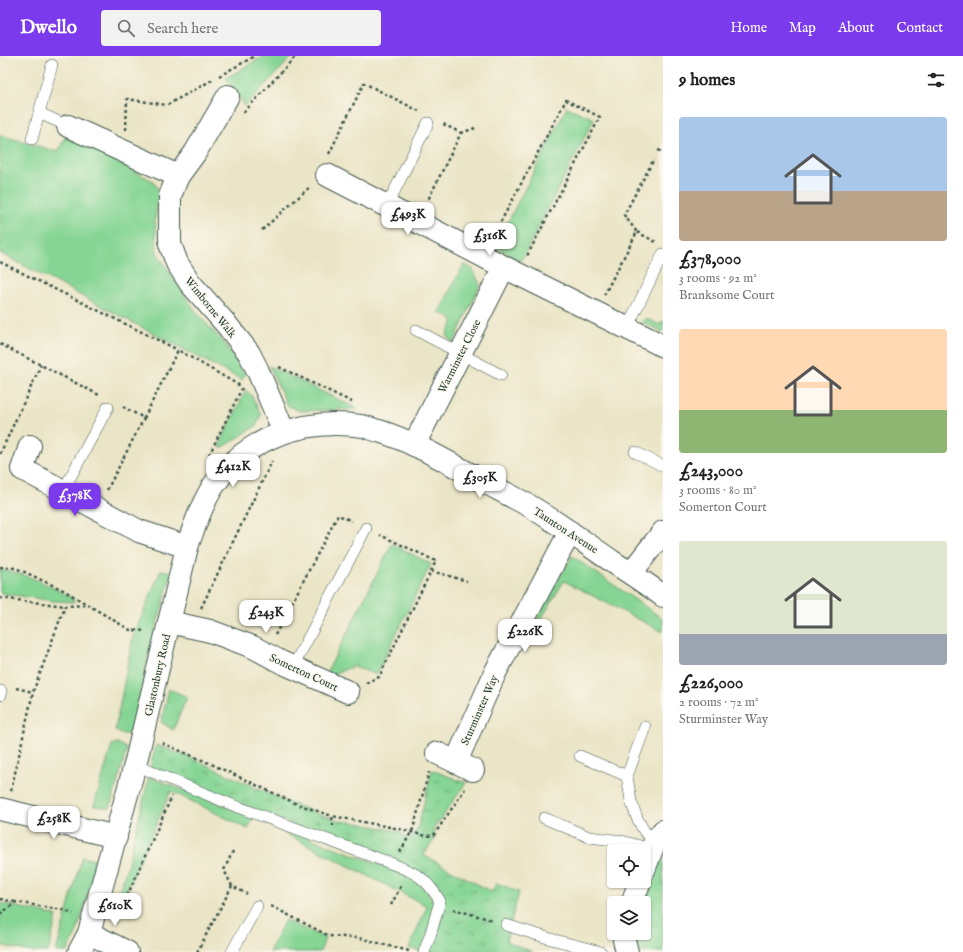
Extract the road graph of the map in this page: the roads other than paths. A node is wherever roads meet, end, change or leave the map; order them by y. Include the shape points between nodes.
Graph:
1 (52, 65) dead end
2 (227, 99) road end
3 (39, 113) junction
4 (428, 122) dead end
5 (68, 126) joint
6 (32, 139) dead end
7 (324, 174) road end
8 (178, 176) junction
9 (387, 206) junction
10 (663, 254) edge
11 (511, 271) junction
12 (627, 328) junction
13 (416, 330) dead end
14 (663, 346) edge
15 (460, 354) junction
16 (501, 375) dead end
17 (108, 407) dead end
18 (279, 434) junction
19 (414, 444) junction
20 (30, 446) dead end
21 (635, 452) dead end
22 (663, 466) edge
23 (63, 491) junction
24 (366, 528) road end
25 (570, 532) junction
26 (663, 532) edge
27 (187, 546) junction
28 (631, 573) junction
29 (663, 596) edge
30 (168, 628) junction
31 (292, 667) junction
32 (348, 692) road end
33 (645, 727) dead end
34 (580, 756) dead end
35 (136, 765) junction
36 (453, 769) road end
37 (627, 776) junction
38 (3, 810) edge
39 (544, 818) dead end
40 (116, 837) junction
41 (656, 840) edge
42 (651, 852) edge
43 (259, 902) road end
44 (506, 925) road end
45 (92, 937) edge
46 (624, 940) edge
47 (127, 952) edge
48 (232, 952) edge
49 (424, 952) edge
50 (601, 952) edge
51 (627, 952) edge

1 - 3 lane
2 - 8 street, Wimborne Walk
3 - 5 lane
3 - 6 lane
4 - 9 lane
5 - 8 street
7 - 9 street
8 - 18 street, Wimborne Walk via 170,196 169,224 170,244 177,263 190,283 249,353
9 - 11 street
10 - 12 lane
11 - 12 street
11 - 15 street, Warminster Close
12 - 14 street
13 - 15 lane
15 - 16 lane
15 - 19 street, Warminster Close
17 - 23 lane
18 - 19 street, Taunton Avenue via 306,426 337,424 362,426
18 - 27 street, Glastonbury Road via 264,440 229,467 212,488
19 - 25 street, Taunton Avenue via 528,506
20 - 23 street via 22,469
21 - 22 lane
23 - 27 street via 140,530
24 - 31 lane
25 - 28 street, Taunton Avenue
25 - 36 street, Sturminster Way via 495,673
26 - 28 street
27 - 30 street, Glastonbury Road
28 - 29 street, Taunton Avenue
30 - 31 street, Somerton Court via 192,627 210,631 253,647
30 - 35 street, Glastonbury Road
31 - 32 street, Somerton Court
33 - 37 lane
34 - 37 lane
35 - 40 street, Glastonbury Road
35 - 49 lane via 235,806 419,876 431,886 440,901
37 - 41 lane via 636,818 644,831
38 - 40 street
39 - 41 lane via 589,837 622,841
40 - 45 street, Glastonbury Road
41 - 42 street
43 - 48 lane
44 - 50 lane via 551,940
45 - 47 street
46 - 51 street

